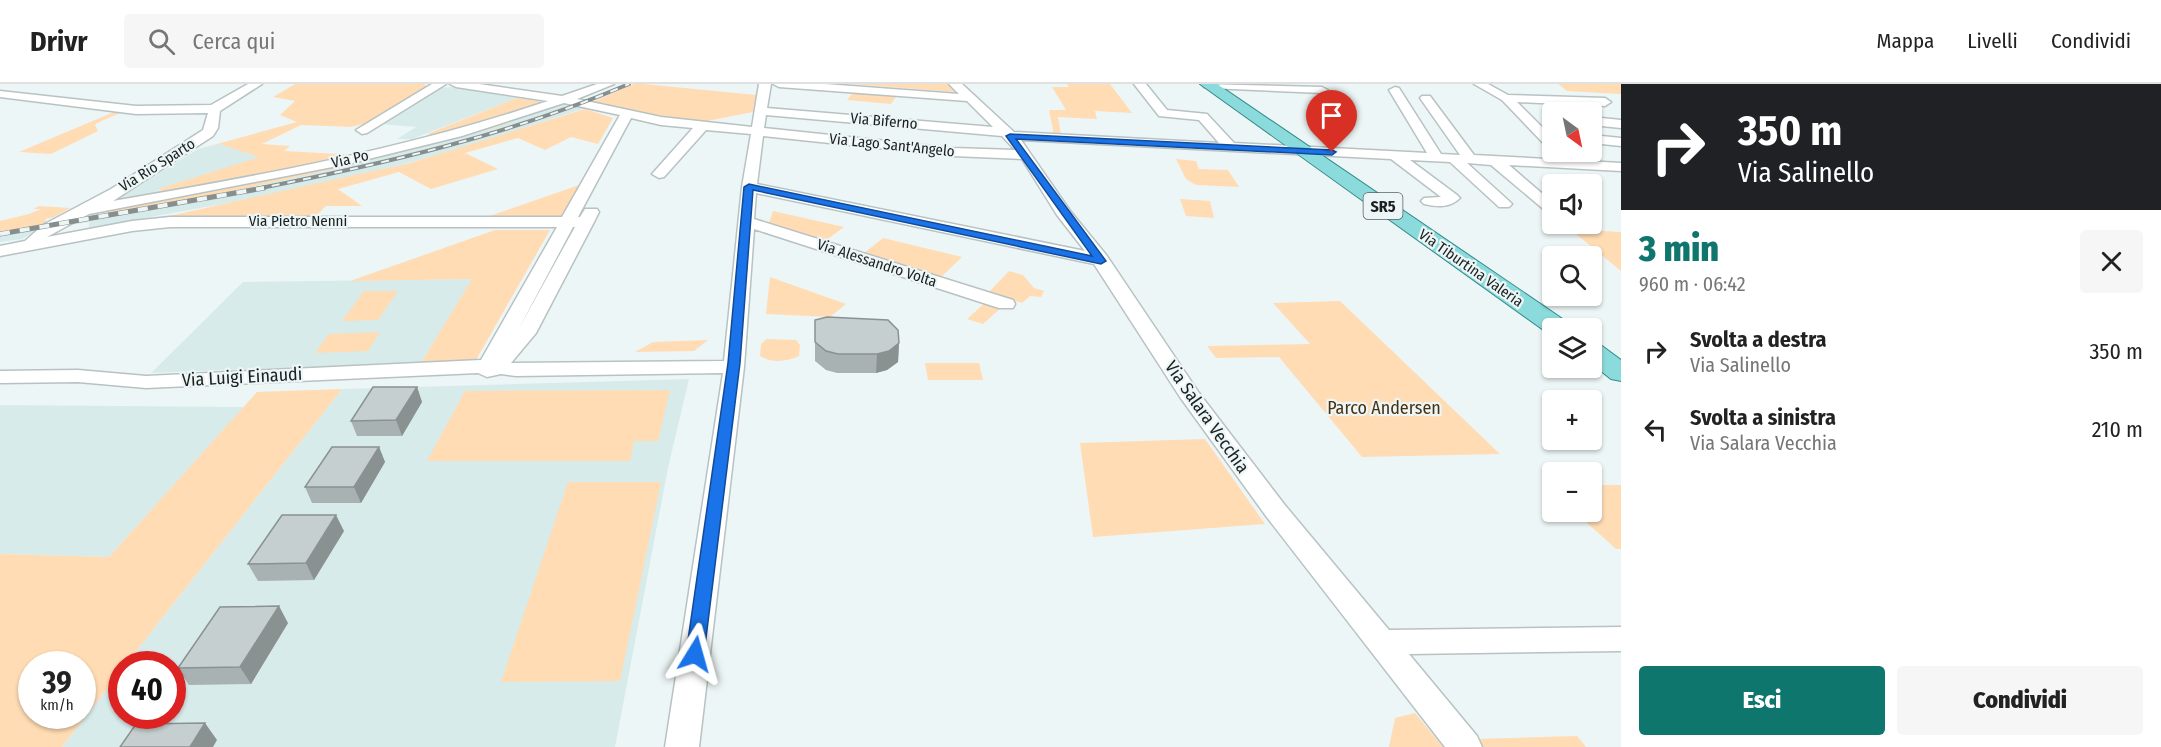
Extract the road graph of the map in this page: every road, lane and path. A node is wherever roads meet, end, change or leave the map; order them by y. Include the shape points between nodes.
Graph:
1 (28, 84) edge
2 (256, 84) edge
3 (449, 84) edge
4 (608, 84) edge
5 (765, 84) edge
6 (779, 84) edge
7 (1140, 84) edge
8 (1208, 84) edge
9 (1480, 84) edge
10 (1322, 90) dead end
11 (1395, 90) dead end
12 (962, 91) edge
13 (0, 93) edge
14 (1426, 98) dead end
15 (1506, 98) junction
16 (562, 100) junction
17 (1542, 104) edge
18 (827, 107) dead end
19 (214, 109) junction
20 (761, 111) junction
21 (1602, 112) edge
22 (1621, 113) edge
23 (1602, 114) edge
24 (633, 116) junction
25 (1526, 116) junction
26 (1542, 117) edge
27 (1621, 124) edge
28 (703, 125) junction
29 (362, 130) dead end
30 (1004, 130) junction
31 (376, 131) dead end
32 (759, 131) junction
33 (1542, 131) edge
34 (1602, 140) edge
35 (1621, 142) edge
36 (1230, 147) junction
37 (1306, 151) junction
38 (1392, 154) junction
39 (1026, 155) junction
40 (1436, 156) junction
41 (1452, 157) junction
42 (1468, 158) junction
43 (1494, 160) junction
44 (1572, 164) joint
45 (1621, 167) edge
46 (659, 174) dead end
47 (749, 187) junction
48 (1429, 201) dead end
49 (1542, 201) edge
50 (1504, 204) dead end
51 (86, 210) junction
52 (577, 222) junction
53 (748, 222) junction
54 (30, 246) junction
55 (0, 251) edge
56 (1101, 261) junction
57 (0, 264) edge
58 (1006, 304) dead end
59 (1544, 318) edge
60 (1602, 359) edge
61 (494, 365) junction
62 (734, 367) junction
63 (1621, 373) edge
64 (0, 377) edge
65 (1621, 639) edge
66 (1380, 642) junction
67 (682, 747) edge
68 (1465, 747) edge

1 - 13 street
2 - 19 street
3 - 16 street
3 - 29 street
3 - 31 street
4 - 16 street, Via Po
5 - 20 street
6 - 12 street
7 - 36 street via 1163,113 1203,117
8 - 10 street, Via Tiburtina Valeria
8 - 37 main road, Via Tiburtina Valeria / SR5
9 - 15 street
11 - 40 street
12 - 30 street, Via Salara Vecchia
13 - 19 street via 136,110
14 - 42 street
15 - 17 street
15 - 25 street
16 - 24 street
16 - 51 street, Via Po via 377,153
18 - 30 street
19 - 51 street, Via Rio Sparto via 213,128 208,133
20 - 30 street, Via Biferno
20 - 32 street
21 - 22 street
23 - 27 street
24 - 28 street
24 - 52 street
24 - 52 street via 601,191
25 - 26 street
25 - 33 street
28 - 32 street
28 - 46 street
30 - 36 street
30 - 39 street, Via Salara Vecchia
32 - 39 street, Via Lago Sant'Angelo via 953,152
32 - 47 street
34 - 35 street
36 - 37 street
37 - 38 street
37 - 59 main road, Via Tiburtina Valeria / SR5
38 - 40 street
38 - 48 street via 1452,198 1445,202
39 - 56 street, Via Salara Vecchia
40 - 41 street
41 - 42 street
41 - 50 street
42 - 43 street
43 - 44 street
43 - 49 street
44 - 45 street
47 - 53 street
47 - 56 street
51 - 54 street, Via Rio Sparto via 82,218 56,235
52 - 54 street, Via Pietro Nenni via 170,222
52 - 61 street via 526,333
53 - 58 street, Via Alessandro Volta
53 - 62 street
54 - 55 street
54 - 57 street, Via Rio Sparto
56 - 66 street, Via Salara Vecchia via 1205,416
60 - 63 main road
61 - 62 street via 516,370
61 - 64 street, Via Luigi Einaudi via 146,382 78,376
62 - 67 street
65 - 66 street
66 - 68 street, Via Salara Vecchia

